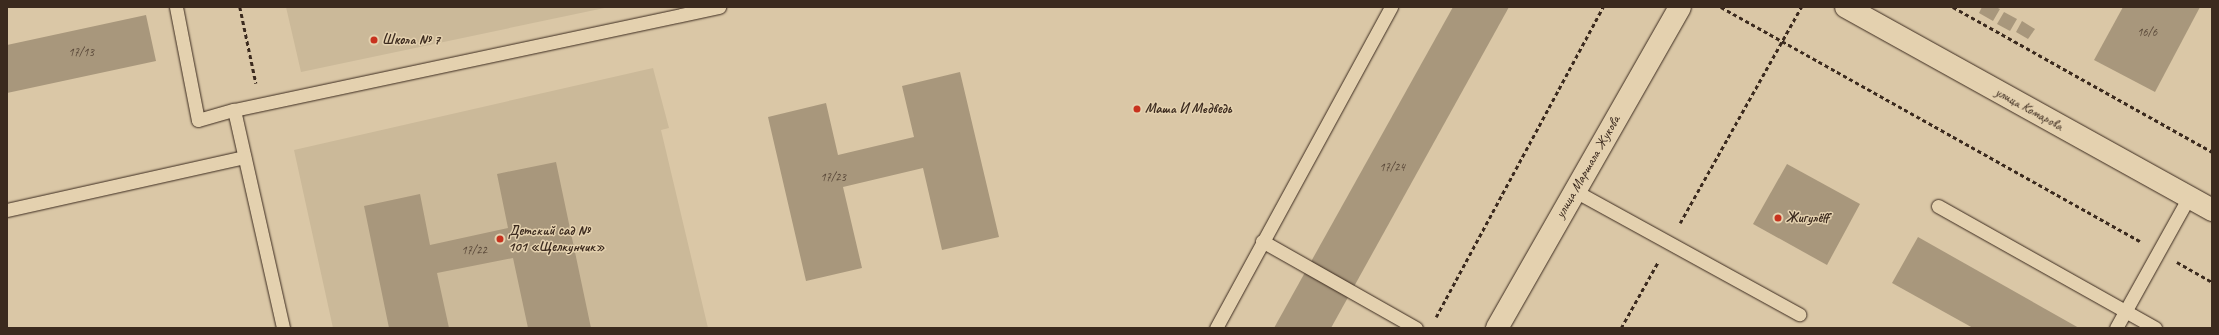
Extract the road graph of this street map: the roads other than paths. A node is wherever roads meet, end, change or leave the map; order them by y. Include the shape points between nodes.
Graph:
1 (176, 7) edge
2 (719, 7) edge
3 (1391, 7) edge
4 (1680, 7) edge
5 (1846, 7) edge
6 (234, 110) junction
7 (244, 157) junction
8 (1575, 191) junction
9 (2189, 197) junction
10 (1938, 206) dead end
11 (7, 210) edge
12 (2212, 210) edge
13 (1262, 241) junction
14 (2125, 311) junction
15 (1799, 314) dead end
16 (283, 328) edge
17 (1216, 328) edge
18 (1416, 328) edge
19 (1497, 328) edge
20 (2116, 328) edge
21 (2155, 328) edge

1 - 6 lane via 198,120
2 - 6 lane
3 - 13 lane
4 - 8 street, улица Маршала Жукова
5 - 9 street, улица Комарова
6 - 7 lane
7 - 11 lane
7 - 16 lane
8 - 15 lane
8 - 19 street, улица Маршала Жукова
9 - 12 street, улица Комарова
9 - 14 lane
10 - 14 lane
13 - 17 lane
13 - 18 lane
14 - 20 lane
14 - 21 lane

